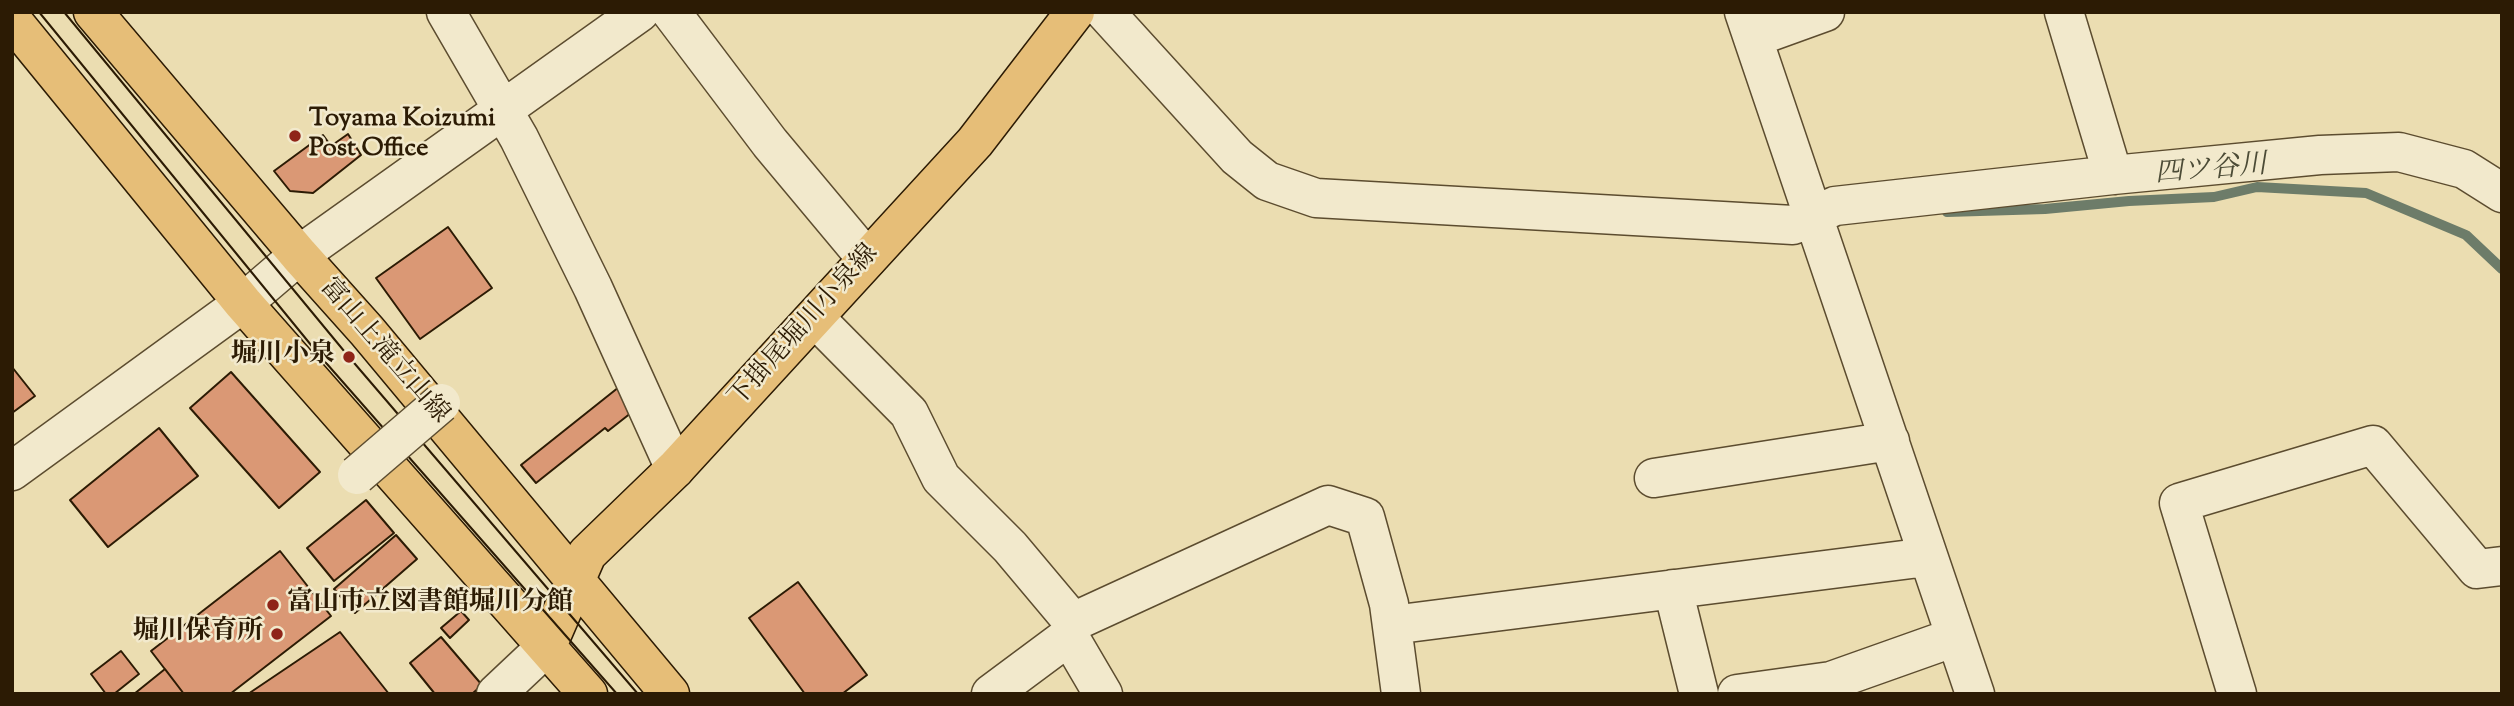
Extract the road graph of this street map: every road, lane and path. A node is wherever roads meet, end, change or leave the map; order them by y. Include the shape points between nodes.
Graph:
1 (93, 12) edge
2 (446, 12) edge
3 (640, 12) edge
4 (671, 12) edge
5 (1075, 12) edge
6 (1105, 12) edge
7 (1825, 12) edge
8 (2064, 12) edge
9 (12, 20) edge
10 (1748, 25) edge
11 (504, 109) junction
12 (2113, 175) junction
13 (2502, 193) edge
14 (1813, 215) junction
15 (299, 255) junction
16 (867, 259) junction
17 (243, 303) junction
18 (815, 318) junction
19 (441, 403) dead end
20 (1890, 441) junction
21 (675, 469) junction
22 (12, 471) edge
23 (357, 475) dead end
24 (1654, 478) dead end
25 (1927, 558) junction
26 (2502, 566) edge
27 (575, 582) junction
28 (1673, 589) junction
29 (1392, 625) junction
30 (1071, 629) junction
31 (1955, 637) junction
32 (547, 646) junction
33 (496, 694) edge
34 (588, 694) edge
35 (670, 694) edge
36 (991, 694) edge
37 (1102, 694) edge
38 (1401, 694) edge
39 (1699, 694) edge
40 (1737, 694) edge
41 (1975, 694) edge
42 (2237, 694) edge

1 - 15 main road, 富山上滝立山線
2 - 11 street
3 - 11 street
4 - 16 street via 770,143
5 - 16 main road, 下掛尾堀川小泉線 via 975,142
6 - 14 street via 1237,158 1267,181 1316,198 1793,225
7 - 10 street
8 - 12 street
9 - 17 main road
10 - 14 street
11 - 15 street
11 - 21 street via 593,288
12 - 13 street via 2399,152 2464,169
12 - 14 street via 1835,206
14 - 20 street
15 - 17 street
15 - 27 main road, 富山上滝立山線
16 - 18 main road, 下掛尾堀川小泉線
17 - 22 street
17 - 32 main road
18 - 21 main road, 下掛尾堀川小泉線
18 - 30 street via 909,413 941,478 1010,547
19 - 23 street, bridge
20 - 24 street
20 - 25 street
21 - 27 main road, 下掛尾堀川小泉線 via 587,554
25 - 28 street
25 - 31 street
26 - 42 street via 2477,569 2373,445 2179,503
27 - 32 main road, 下掛尾堀川小泉線
27 - 35 main road, 富山上滝立山線
28 - 29 street
28 - 39 street
29 - 30 street via 1365,517 1328,505
29 - 38 street
30 - 36 street
30 - 37 street
31 - 40 street via 1831,681
31 - 41 street
32 - 33 street
32 - 34 main road

